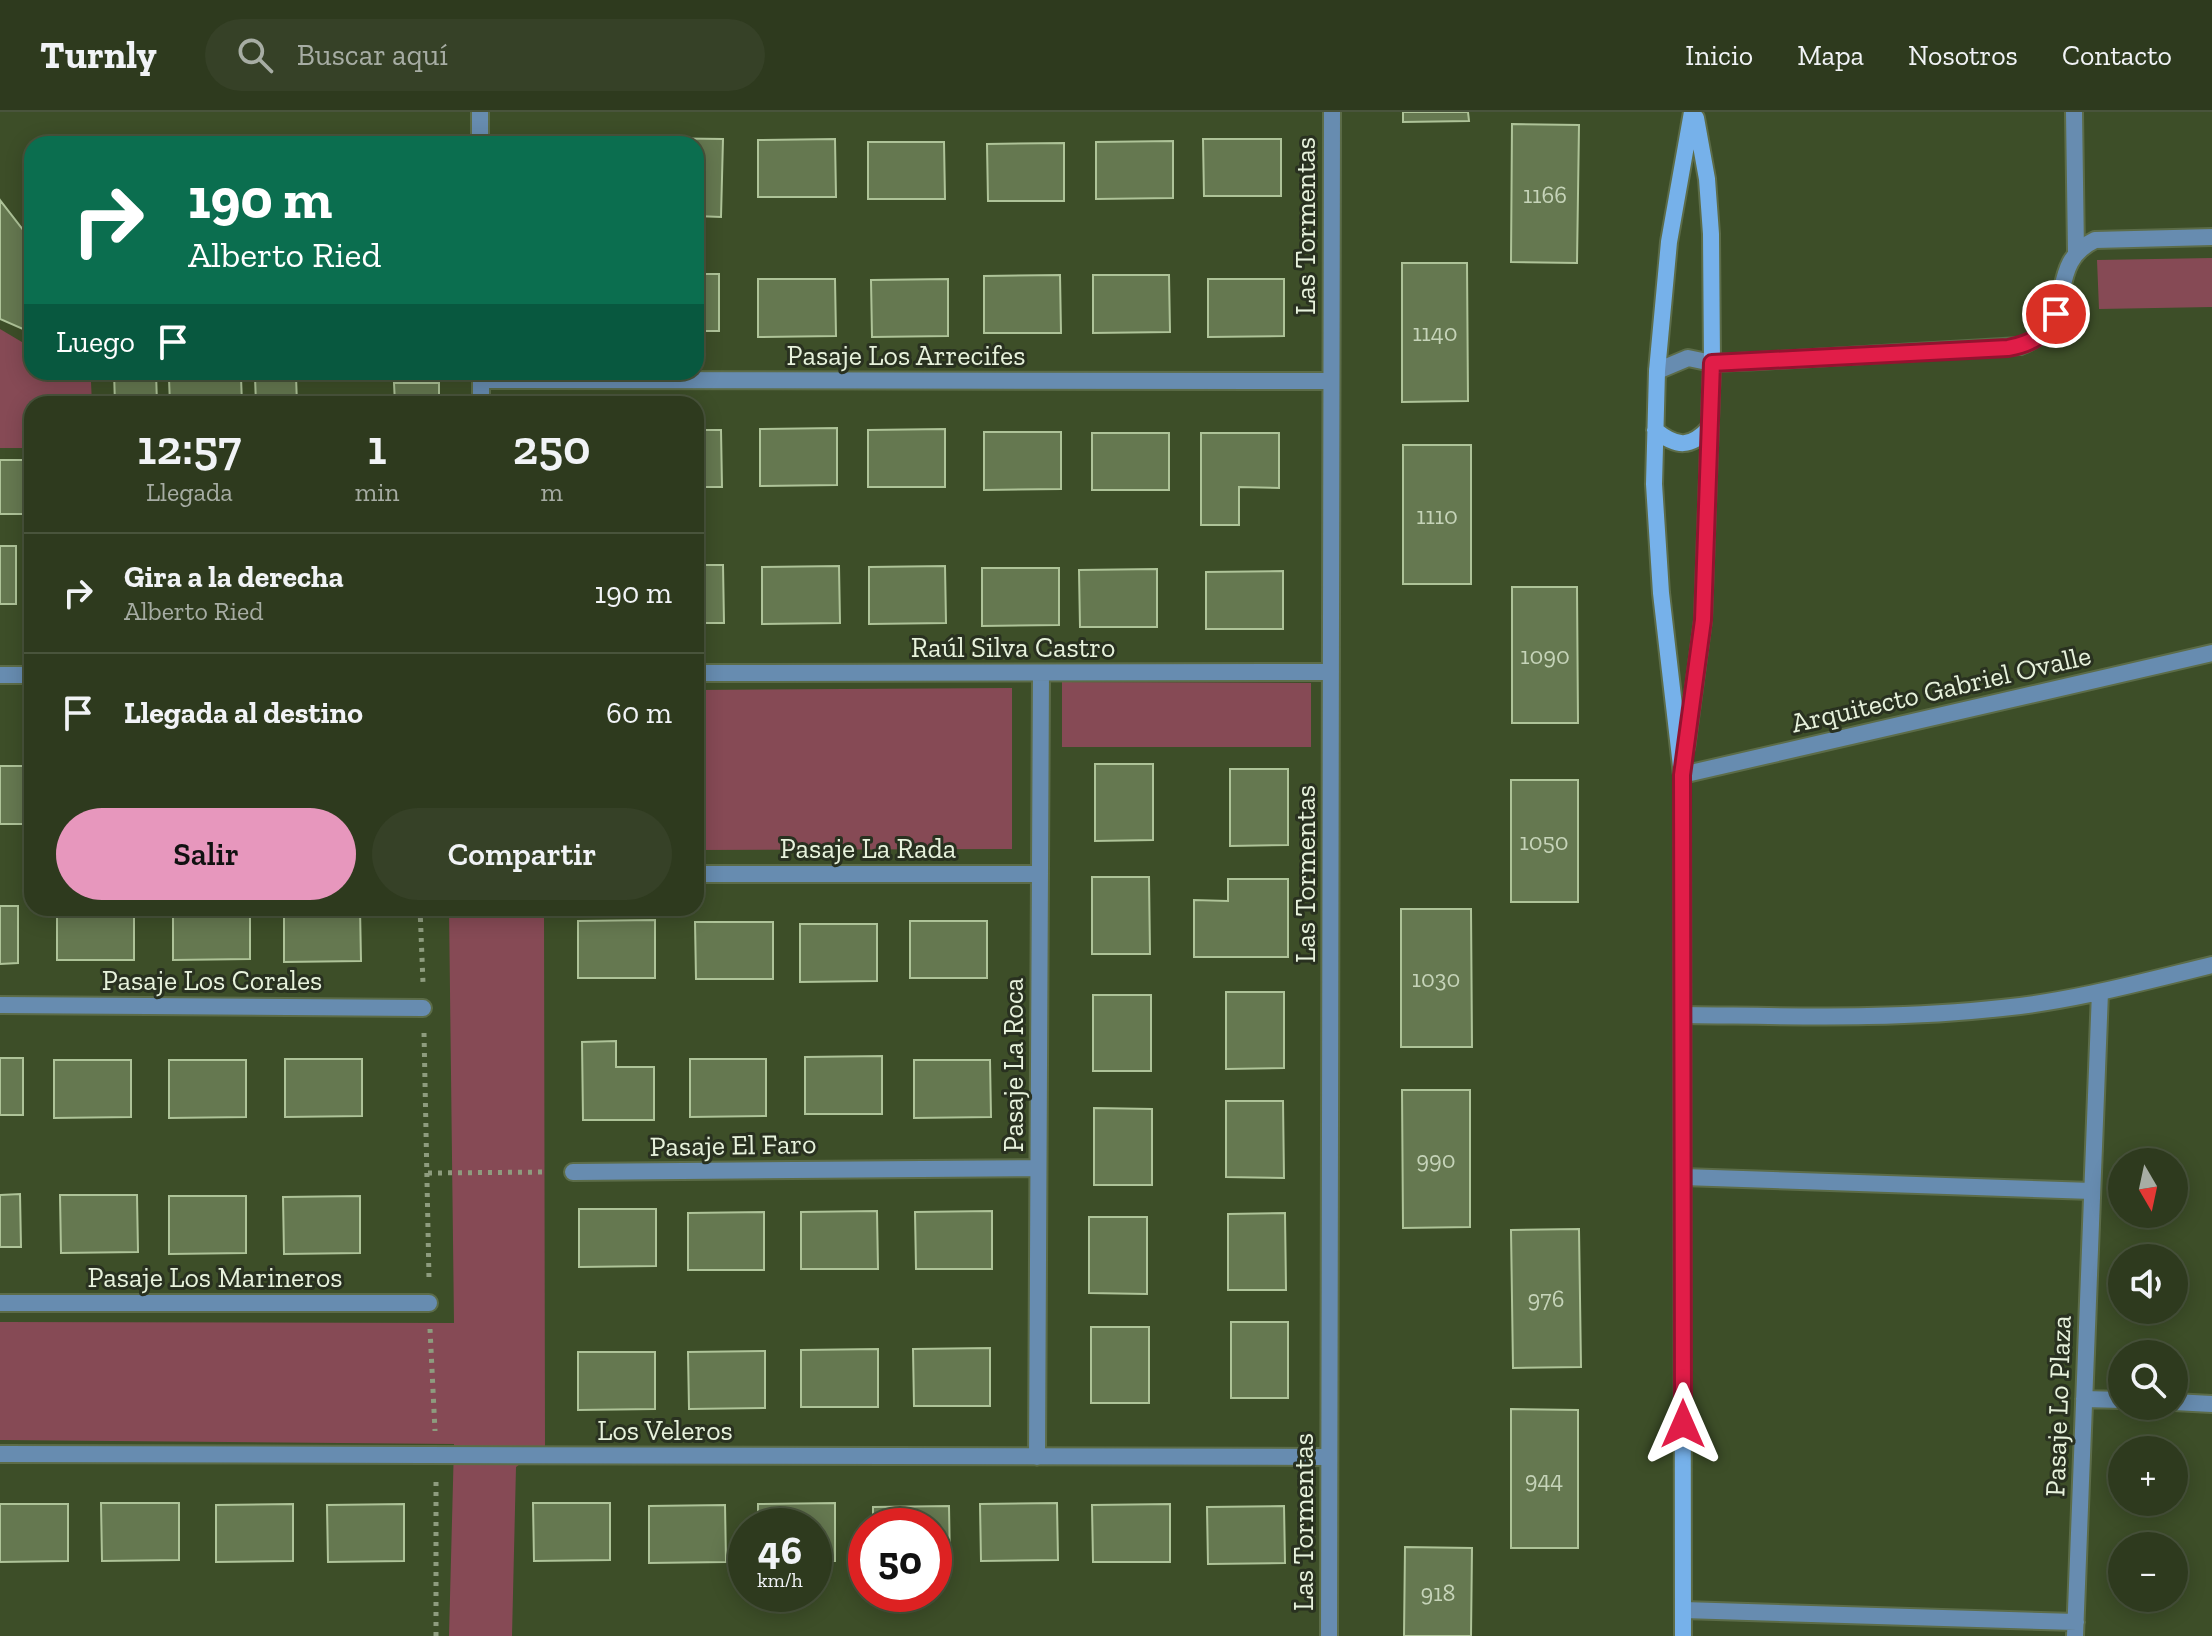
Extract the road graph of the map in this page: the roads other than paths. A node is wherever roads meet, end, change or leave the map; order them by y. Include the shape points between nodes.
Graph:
1 (480, 112) edge
2 (1332, 112) edge
3 (1694, 112) edge
4 (2074, 112) edge
5 (480, 136) edge
6 (2212, 237) edge
7 (2076, 252) junction
8 (1712, 363) junction
9 (1657, 371) junction
10 (704, 377) edge
11 (1331, 381) junction
12 (1710, 427) junction
13 (1655, 430) junction
14 (2212, 653) edge
15 (1331, 672) junction
16 (704, 673) edge
17 (1041, 673) junction
18 (0, 675) edge
19 (24, 675) edge
20 (1682, 775) junction
21 (704, 874) edge
22 (1040, 874) junction
23 (2212, 965) edge
24 (2100, 992) junction
25 (0, 1005) edge
26 (423, 1008) road end
27 (1683, 1015) junction
28 (1038, 1168) junction
29 (573, 1172) road end
30 (1683, 1177) junction
31 (2092, 1191) junction
32 (0, 1303) edge
33 (429, 1303) road end
34 (2084, 1399) junction
35 (2108, 1400) edge
36 (2188, 1403) edge
37 (2212, 1404) edge
38 (0, 1454) edge
39 (1037, 1457) junction
40 (1329, 1457) junction
41 (1683, 1610) junction
42 (2075, 1629) edge
43 (1329, 1636) edge
44 (1683, 1636) edge

1 - 5 street
2 - 11 street, Las Tormentas
3 - 8 main road via 1711,234
3 - 9 main road via 1669,242
4 - 7 street
6 - 7 street via 2095,240
7 - 8 street via 2051,325 2020,346
8 - 9 street via 1688,358
8 - 12 main road
9 - 13 main road
10 - 11 street, Pasaje Los Arrecifes
11 - 15 street, Las Tormentas
12 - 13 main road via 1689,444
12 - 20 main road via 1703,620
13 - 20 main road via 1656,539
14 - 20 street, Arquitecto Gabriel Ovalle
15 - 17 street, Raúl Silva Castro
15 - 40 street, Las Tormentas
16 - 17 street, Raúl Silva Castro
17 - 22 street, Pasaje La Roca
18 - 19 street
20 - 27 main road
21 - 22 street, Pasaje La Rada
22 - 28 street, Pasaje La Roca
23 - 24 street
24 - 27 street via 1955,1013
24 - 31 street, Pasaje Lo Plaza
25 - 26 street, Pasaje Los Corales
27 - 30 main road
28 - 29 street, Pasaje El Faro
28 - 39 street, Pasaje La Roca
30 - 31 street
30 - 41 main road
31 - 34 street, Pasaje Lo Plaza
32 - 33 street, Pasaje Los Marineros
34 - 35 street
34 - 42 street, Pasaje Lo Plaza
36 - 37 street
38 - 39 street, Los Veleros
39 - 40 street, Los Veleros
40 - 43 street, Las Tormentas
41 - 42 street, Pasaje Lo Plaza
41 - 44 main road

